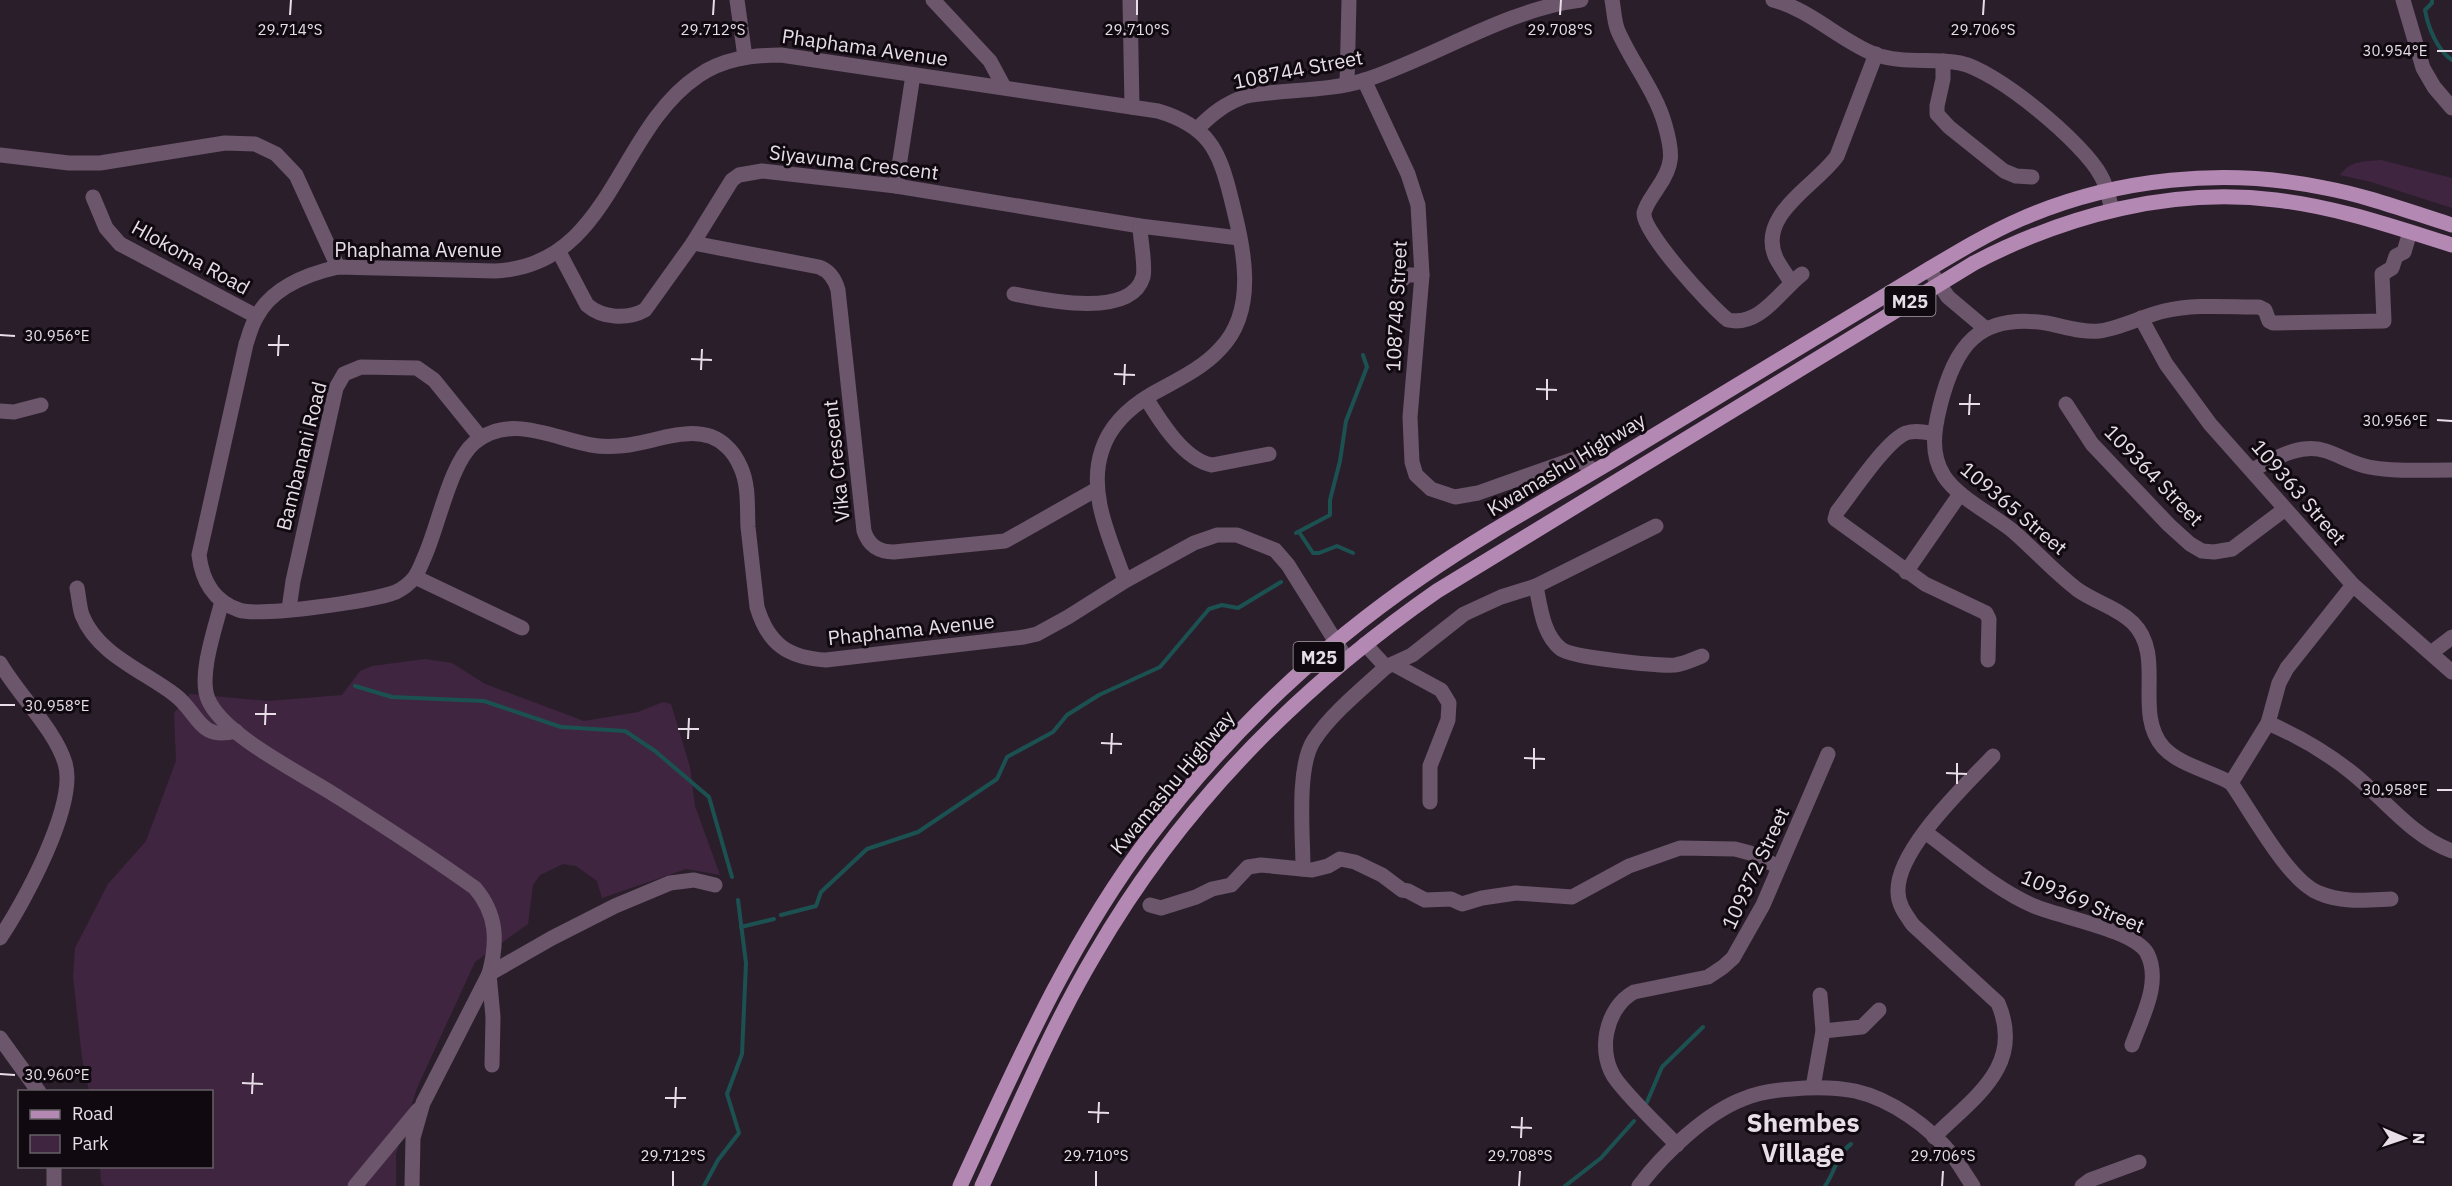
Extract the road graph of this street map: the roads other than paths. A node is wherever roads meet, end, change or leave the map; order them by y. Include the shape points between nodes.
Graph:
1 (737, 0) edge
2 (933, 0) edge
3 (1130, 0) edge
4 (1349, 0) edge
5 (1575, 0) edge
6 (1612, 0) edge
7 (1773, 0) edge
8 (2403, 0) edge
9 (1875, 54) junction
10 (745, 57) junction
11 (1943, 61) junction
12 (913, 75) junction
13 (1364, 80) junction
14 (1347, 84) junction
15 (1004, 87) junction
16 (1132, 107) junction
17 (2452, 108) edge
18 (1198, 128) junction
19 (0, 155) edge
20 (2032, 177) dead end
21 (896, 186) junction
22 (2107, 191) junction
23 (93, 197) dead end
24 (2112, 210) junction
25 (2452, 225) edge
26 (1140, 226) junction
27 (2410, 232) junction
28 (1239, 238) junction
29 (693, 243) junction
30 (2452, 245) edge
31 (559, 252) junction
32 (338, 267) junction
33 (1929, 268) junction
34 (1422, 275) junction
35 (1402, 280) dead end
36 (1938, 285) junction
37 (1014, 294) dead end
38 (256, 316) junction
39 (2141, 318) junction
40 (1986, 329) junction
41 (1146, 398) junction
42 (2066, 404) dead end
43 (40, 405) dead end
44 (0, 411) edge
45 (1934, 434) junction
46 (481, 438) junction
47 (1269, 454) dead end
48 (2252, 470) junction
49 (2452, 470) edge
50 (1594, 471) junction
51 (1097, 489) junction
52 (1960, 494) junction
53 (2285, 509) junction
54 (1656, 526) dead end
55 (1906, 572) junction
56 (415, 577) junction
57 (1125, 581) junction
58 (2353, 585) junction
59 (1536, 586) junction
60 (77, 588) dead end
61 (222, 601) junction
62 (289, 609) junction
63 (522, 628) dead end
64 (2452, 637) edge
65 (1336, 643) junction
66 (1365, 644) junction
67 (2431, 653) junction
68 (1702, 656) dead end
69 (1346, 658) junction
70 (1988, 660) dead end
71 (0, 663) edge
72 (1389, 666) junction
73 (2452, 672) edge
74 (2268, 723) junction
75 (236, 731) junction
76 (1828, 754) dead end
77 (1993, 756) dead end
78 (2231, 783) junction
79 (1430, 802) dead end
80 (1924, 832) junction
81 (2452, 851) edge
82 (1779, 867) junction
83 (1303, 869) junction
84 (715, 885) dead end
85 (2391, 899) dead end
86 (1150, 905) dead end
87 (0, 938) edge
88 (489, 974) junction
89 (1820, 995) dead end
90 (1879, 1010) dead end
91 (1823, 1031) junction
92 (0, 1038) edge
93 (2132, 1045) dead end
94 (492, 1065) dead end
95 (1813, 1087) junction
96 (38, 1090) edge
97 (423, 1103) junction
98 (1934, 1137) junction
99 (1677, 1145) junction
100 (2139, 1162) dead end
101 (54, 1168) edge
102 (54, 1186) edge
103 (355, 1186) edge
104 (412, 1186) edge
105 (960, 1186) edge
106 (982, 1186) edge
107 (1639, 1186) edge
108 (1973, 1186) edge
109 (2082, 1186) edge

1 - 10 street
2 - 15 street via 990,61
3 - 16 street
4 - 14 street
5 - 13 street, 108744 Street via 1483,30
6 - 9 street via 1617,29 1665,122 1670,146 1669,170 1645,212 1647,226 1675,264 1728,320 1737,322 1756,315 1797,278 1776,258 1773,232 1783,213 1837,156
7 - 9 street via 1797,8
8 - 17 street via 2423,68
9 - 11 street
10 - 12 street, Phaphama Avenue via 781,55
10 - 31 street, Phaphama Avenue via 712,68 681,90 649,128 584,229
11 - 20 street via 1936,106 1941,120 2004,171
11 - 22 street via 1973,66 2013,90 2086,154
12 - 15 street, Phaphama Avenue
12 - 21 street
13 - 14 street, 108744 Street
13 - 34 street, 108748 Street via 1415,192
14 - 18 street, 108744 Street via 1246,96 1231,101
15 - 16 street, Phaphama Avenue
16 - 18 street, Phaphama Avenue via 1171,115
18 - 28 street, Phaphama Avenue via 1224,171
19 - 32 street via 100,163 225,142 255,144 276,154 296,175
21 - 26 street, Siyavuma Crescent
21 - 29 street, Siyavuma Crescent via 773,171 739,175
22 - 24 street
22 - 25 main road, Kwamashu Highway / M25 via 2186,178 2292,182 2374,200
22 - 33 main road, Kwamashu Highway / M25 via 2022,219
23 - 38 street, Hlokoma Road via 106,228 120,244
24 - 27 main road, Kwamashu Highway / M25 via 2173,200 2275,199 2362,217
24 - 36 main road, Kwamashu Highway / M25 via 2010,244
26 - 28 street, Siyavuma Crescent
26 - 37 street via 1143,278 1118,300 1079,303
27 - 30 main road, Kwamashu Highway / M25
27 - 39 street, 109365 Street via 2404,252 2382,274 2384,321 2273,323 2259,307 2184,307
28 - 41 street, Phaphama Avenue via 1245,297 1233,333 1220,350 1194,370
29 - 31 street, Siyavuma Crescent via 645,310 629,316 599,314 587,305
29 - 51 street, Vika Crescent via 819,267 832,276 838,290 864,531 877,549 894,552 1005,541
31 - 32 street, Phaphama Avenue via 532,265 507,270
32 - 38 street, Phaphama Avenue via 293,282
33 - 36 street
33 - 50 main road, Kwamashu Highway / M25
34 - 35 street via 1407,275
34 - 50 street, 108748 Street via 1410,417 1412,462 1420,481 1455,497 1478,493 1577,458
36 - 40 street
36 - 66 main road, Kwamashu Highway / M25 via 1437,591
38 - 61 street, Phaphama Avenue via 246,344 199,555 203,577
39 - 40 street, 109365 Street via 2102,331 2030,322
39 - 48 street, 109363 Street via 2185,393
40 - 45 street, 109365 Street via 1969,341 1954,362
41 - 47 street via 1171,434 1199,461 1212,465
41 - 51 street, Phaphama Avenue via 1116,423 1102,447
42 - 53 street, 109364 Street via 2092,444 2169,525 2202,551 2232,549
43 - 44 street via 14,412
45 - 52 street, 109365 Street via 1938,466
45 - 55 street via 1915,432 1900,436 1834,518
46 - 56 street via 473,443 458,467
46 - 57 street, Phaphama Avenue via 519,428 602,446 629,446 682,433 716,438 728,447 742,469 757,608 762,622 780,646 809,659 1024,637 1068,617
46 - 62 street, Bambanani Road via 434,380 417,368 361,368 344,374 336,388
48 - 49 street via 2307,448 2325,450 2368,467
48 - 53 street, 109363 Street
50 - 65 main road, Kwamashu Highway / M25 via 1424,575
51 - 57 street, Phaphama Avenue
52 - 55 street
52 - 78 street, 109365 Street via 2010,529 2078,590 2131,621 2143,637 2148,656 2150,717 2157,738 2179,759
53 - 58 street, 109363 Street
54 - 59 street
55 - 70 street via 1986,613
56 - 62 street via 397,591 374,598
56 - 63 street
57 - 65 street, Phaphama Avenue via 1194,543 1217,535 1237,535 1275,550
58 - 67 street, 109363 Street
58 - 74 street via 2287,668 2278,683
59 - 68 street via 1543,620 1566,652 1675,665
59 - 72 street via 1464,614 1412,655
60 - 75 street via 83,617 105,646 178,697 205,728 215,734
61 - 62 street via 247,612
61 - 75 street via 207,668 206,691 212,707
64 - 67 street
65 - 69 street, Phaphama Avenue
65 - 105 main road, Kwamashu Highway / M25 via 1235,736 1179,800 1126,870 1057,981
66 - 69 main road, Kwamashu Highway / M25
66 - 72 street
67 - 73 street, 109363 Street
69 - 106 main road, Kwamashu Highway / M25 via 1233,767 1186,820 1128,899 1065,1009
71 - 87 street via 59,749 68,775 64,804 47,849 18,912
72 - 79 street via 1434,686 1446,695 1449,703 1448,720 1430,766
72 - 83 street via 1327,724 1309,752 1303,784
74 - 78 street
74 - 81 street via 2351,772 2423,837
75 - 88 street via 475,888 493,919 494,956
76 - 82 street, 109372 Street
77 - 80 street
78 - 85 street via 2277,850 2309,888 2330,897 2357,901
80 - 93 street, 109369 Street via 2034,906 2104,928 2142,947 2153,977
80 - 98 street via 1899,876 1902,910 1923,936 1998,1003 2006,1021 2007,1037 1998,1071
82 - 83 street via 1735,849 1680,848 1629,866 1572,897 1516,893 1462,904 1451,899 1425,900 1355,862 1340,859 1328,866
82 - 99 street, 109372 Street via 1753,926 1723,967 1708,977 1635,992 1618,1006 1609,1022 1606,1040 1616,1079
83 - 86 street via 1248,867 1231,885 1161,908
84 - 88 street via 694,880 670,883 615,906
88 - 94 street via 494,1017
88 - 97 street
89 - 91 street
90 - 91 street via 1862,1027
91 - 95 street
92 - 96 street
95 - 98 street via 1857,1092 1876,1099
95 - 99 street via 1771,1091 1741,1100 1714,1114
97 - 103 street
97 - 104 street via 413,1138
98 - 108 street via 1953,1156
99 - 107 street
100 - 109 street
101 - 102 street

